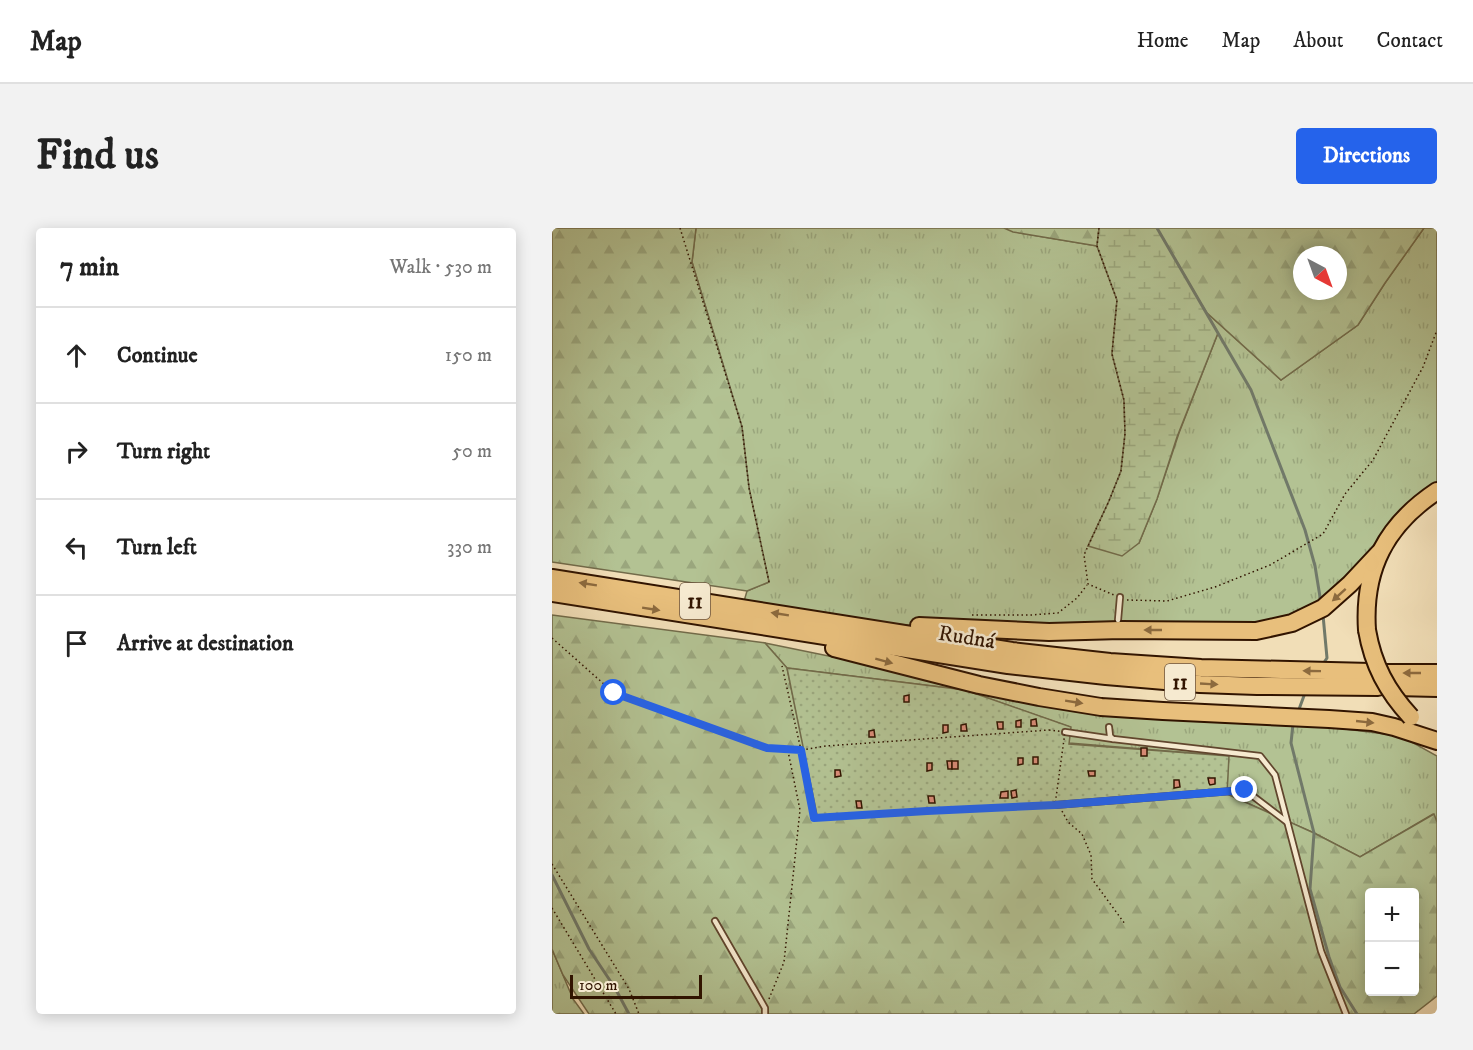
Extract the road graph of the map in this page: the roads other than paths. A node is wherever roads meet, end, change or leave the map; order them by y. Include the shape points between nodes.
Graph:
1 (1436, 491) edge
2 (1379, 553) junction
3 (552, 578) edge
4 (552, 593) edge
5 (1120, 597) road end
6 (1118, 620) dead end
7 (725, 621) junction
8 (838, 623) junction
9 (1437, 673) edge
10 (1383, 680) junction
11 (1437, 688) edge
12 (1109, 727) dead end
13 (1065, 732) road end
14 (1437, 737) edge
15 (1113, 739) junction
16 (1437, 741) edge
17 (1058, 805) road end
18 (1288, 823) junction
19 (715, 921) dead end
20 (765, 1011) edge
21 (1346, 1014) edge

1 - 2 highway via 1403,519
2 -> 8 highway via 1323,608 1292,624 1256,631 1049,632 916,626 850,617
2 - 14 highway, bridge via 1369,581 1366,611 1371,651 1394,698
8 -> 3 highway, Rudná / 11
4 -> 7 highway, Rudná / 11
5 - 6 lane
7 -> 10 highway, Rudná / 11 via 1008,665 1106,676 1234,685
7 -> 16 highway via 1039,697 1153,711 1372,722
10 -> 8 highway, Rudná / 11 via 1110,662 1012,651
9 -> 10 highway, Rudná / 11
10 - 11 highway, Rudná / 11
12 - 15 lane
13 - 15 lane
15 - 18 lane via 1260,756 1275,775
17 - 18 lane via 1245,790
18 - 21 lane via 1321,951
19 - 20 lane

